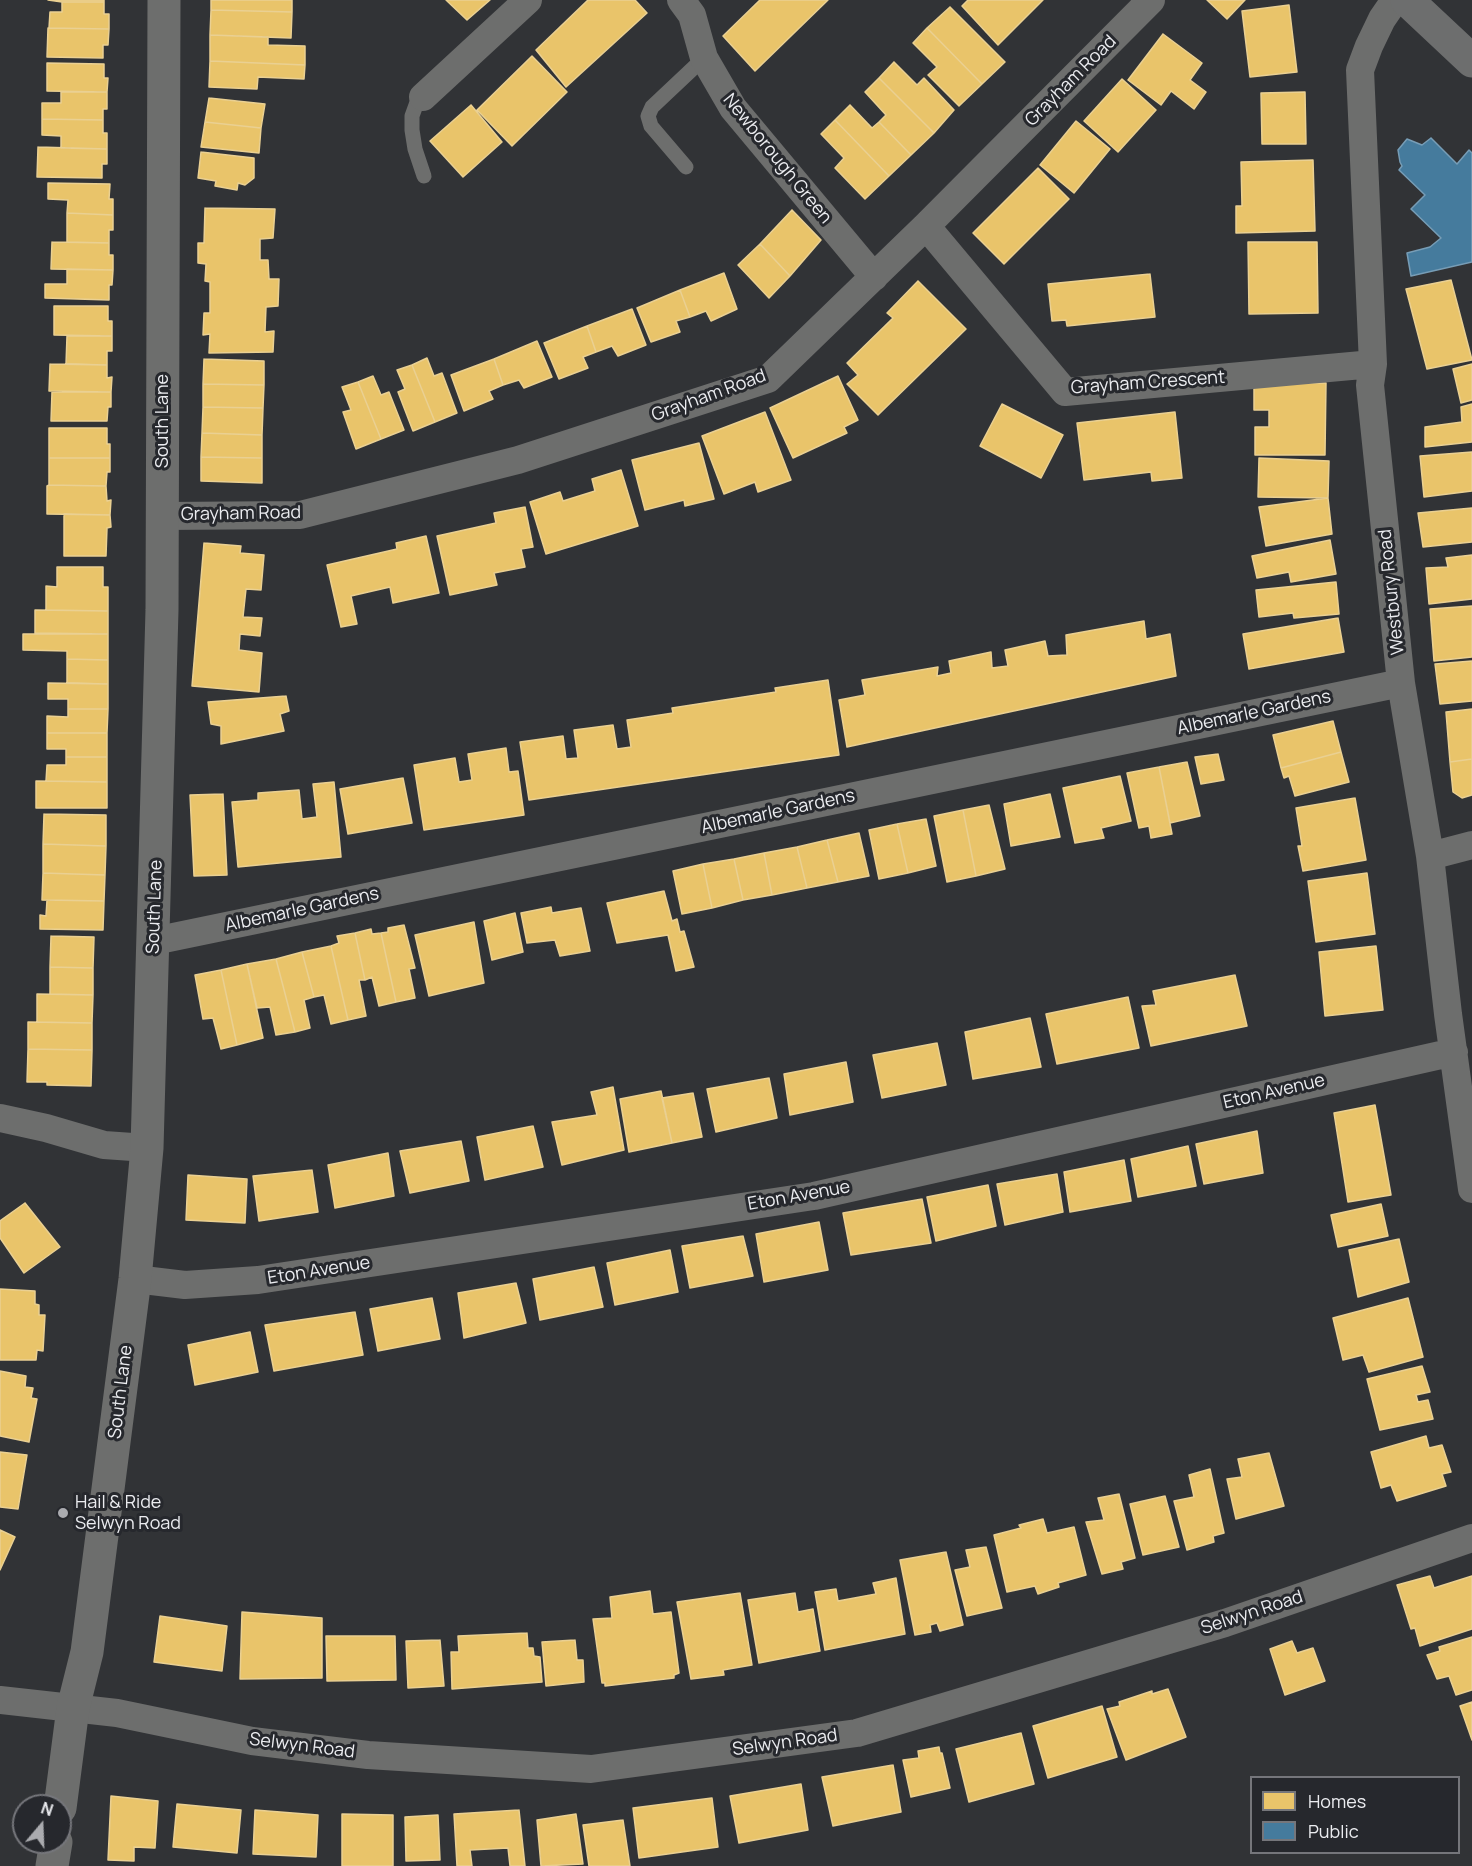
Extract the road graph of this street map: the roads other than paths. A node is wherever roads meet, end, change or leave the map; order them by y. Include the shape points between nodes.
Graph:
1 (164, 0) edge
2 (528, 0) edge
3 (681, 0) edge
4 (1151, 0) edge
5 (1395, 0) edge
6 (1407, 0) edge
7 (704, 57) junction
8 (1472, 61) edge
9 (423, 97) joint
10 (686, 167) dead end
11 (424, 176) dead end
12 (926, 226) junction
13 (874, 277) junction
14 (1373, 364) junction
15 (163, 516) junction
16 (1401, 683) junction
17 (1472, 845) edge
18 (1430, 856) junction
19 (154, 941) junction
20 (1454, 1052) junction
21 (0, 1118) edge
22 (147, 1148) junction
23 (1472, 1189) edge
24 (135, 1279) junction
25 (1472, 1538) edge
26 (0, 1700) edge
27 (73, 1708) junction
28 (62, 1794) edge

1 - 15 street, South Lane
2 - 9 street
3 - 7 street, Newborough Green via 692,15
4 - 12 street, Grayham Road
5 - 14 street, Westbury Road via 1368,46 1360,70
6 - 8 main road
7 - 10 lane via 652,106 648,117 651,126
7 - 13 street, Newborough Green via 733,108
9 - 11 lane via 412,116 412,130
12 - 13 street, Grayham Road
12 - 14 street, Grayham Crescent via 1065,392
13 - 15 street, Grayham Road via 768,379 518,460 300,515
14 - 16 street, Westbury Road via 1370,385
15 - 19 street, South Lane
16 - 18 street, Westbury Road
16 - 19 street, Albemarle Gardens
17 - 18 street
18 - 20 street, Westbury Road
19 - 22 street, South Lane
20 - 23 street, Westbury Road
20 - 24 street, Eton Avenue via 814,1196 258,1280 185,1285
21 - 22 street via 104,1145
22 - 24 street, South Lane
24 - 27 street, South Lane via 87,1652
25 - 27 street, Selwyn Road via 1226,1623 857,1733 591,1769 368,1755 252,1741 117,1713
26 - 27 street, Selwyn Road
27 - 28 street, South Lane

